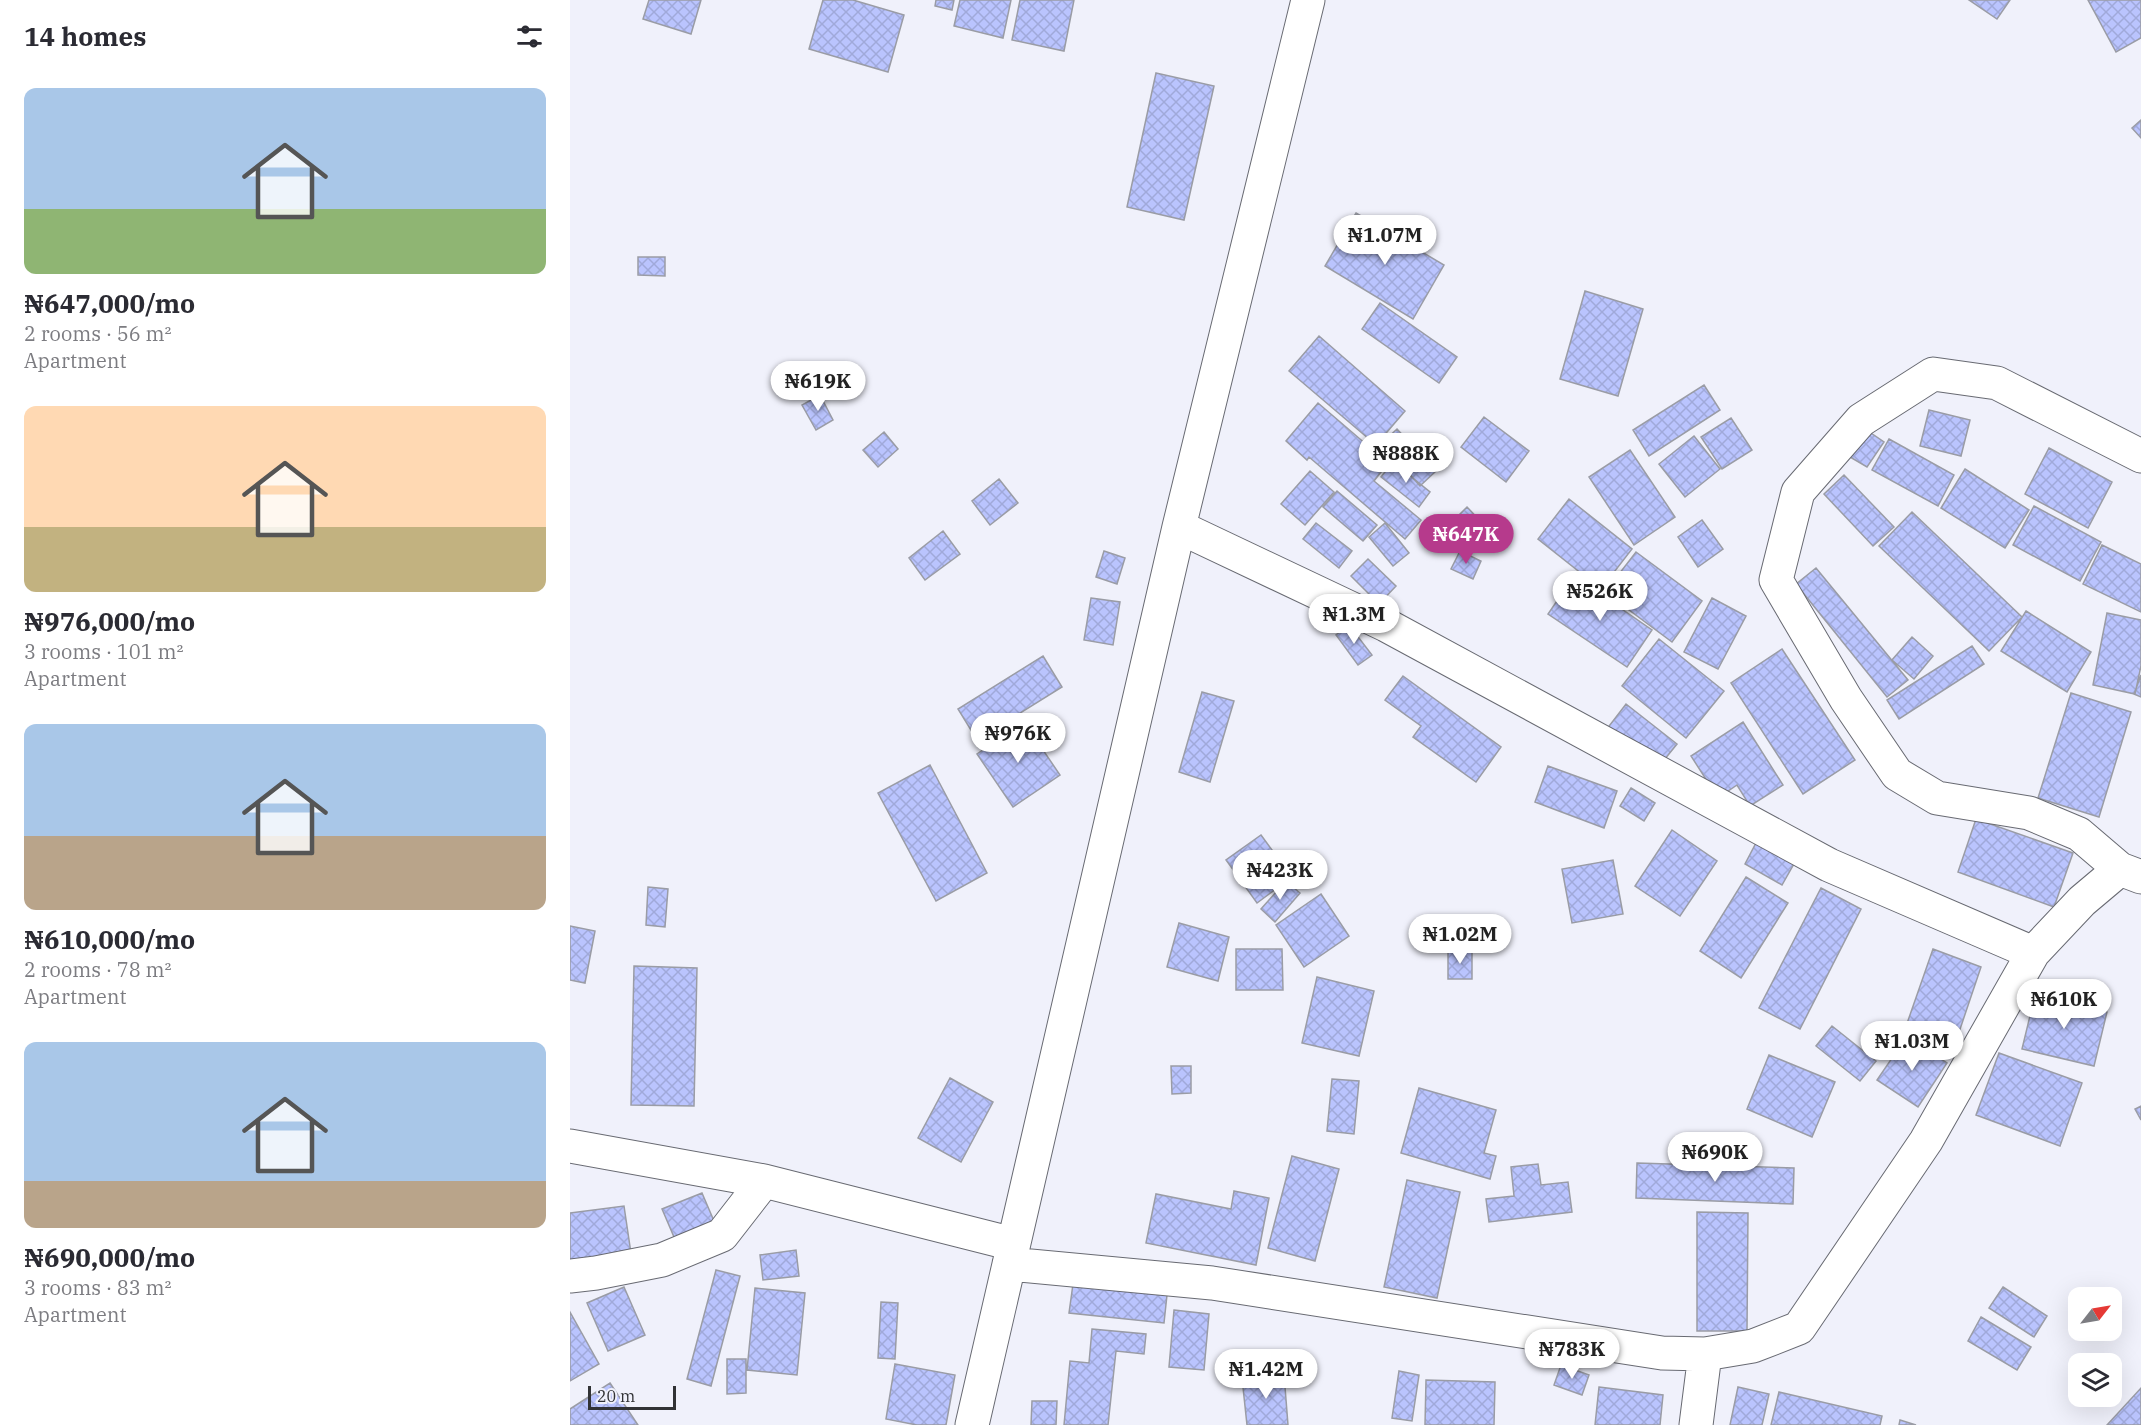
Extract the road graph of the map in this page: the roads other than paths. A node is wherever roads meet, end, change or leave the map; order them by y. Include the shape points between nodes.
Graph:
1 (1308, 0) edge
2 (2141, 456) edge
3 (1179, 527) junction
4 (2131, 873) edge
5 (2033, 953) junction
6 (570, 1146) edge
7 (764, 1181) junction
8 (1011, 1254) junction
9 (570, 1276) edge
10 (1705, 1353) junction
11 (972, 1425) edge
12 (1696, 1425) edge

1 - 3 street
2 - 4 street via 1996,383 1933,374 1860,420 1798,492 1776,580 1846,699 1897,774 1937,798 2029,813 2079,834
3 - 5 street via 1386,626 1829,866
3 - 8 street
4 - 5 street via 2082,901
5 - 10 street via 1926,1141 1799,1328 1753,1346
6 - 7 street
7 - 8 street
7 - 9 street via 722,1235 662,1260
8 - 10 street via 1662,1353
8 - 11 street
10 - 12 street

